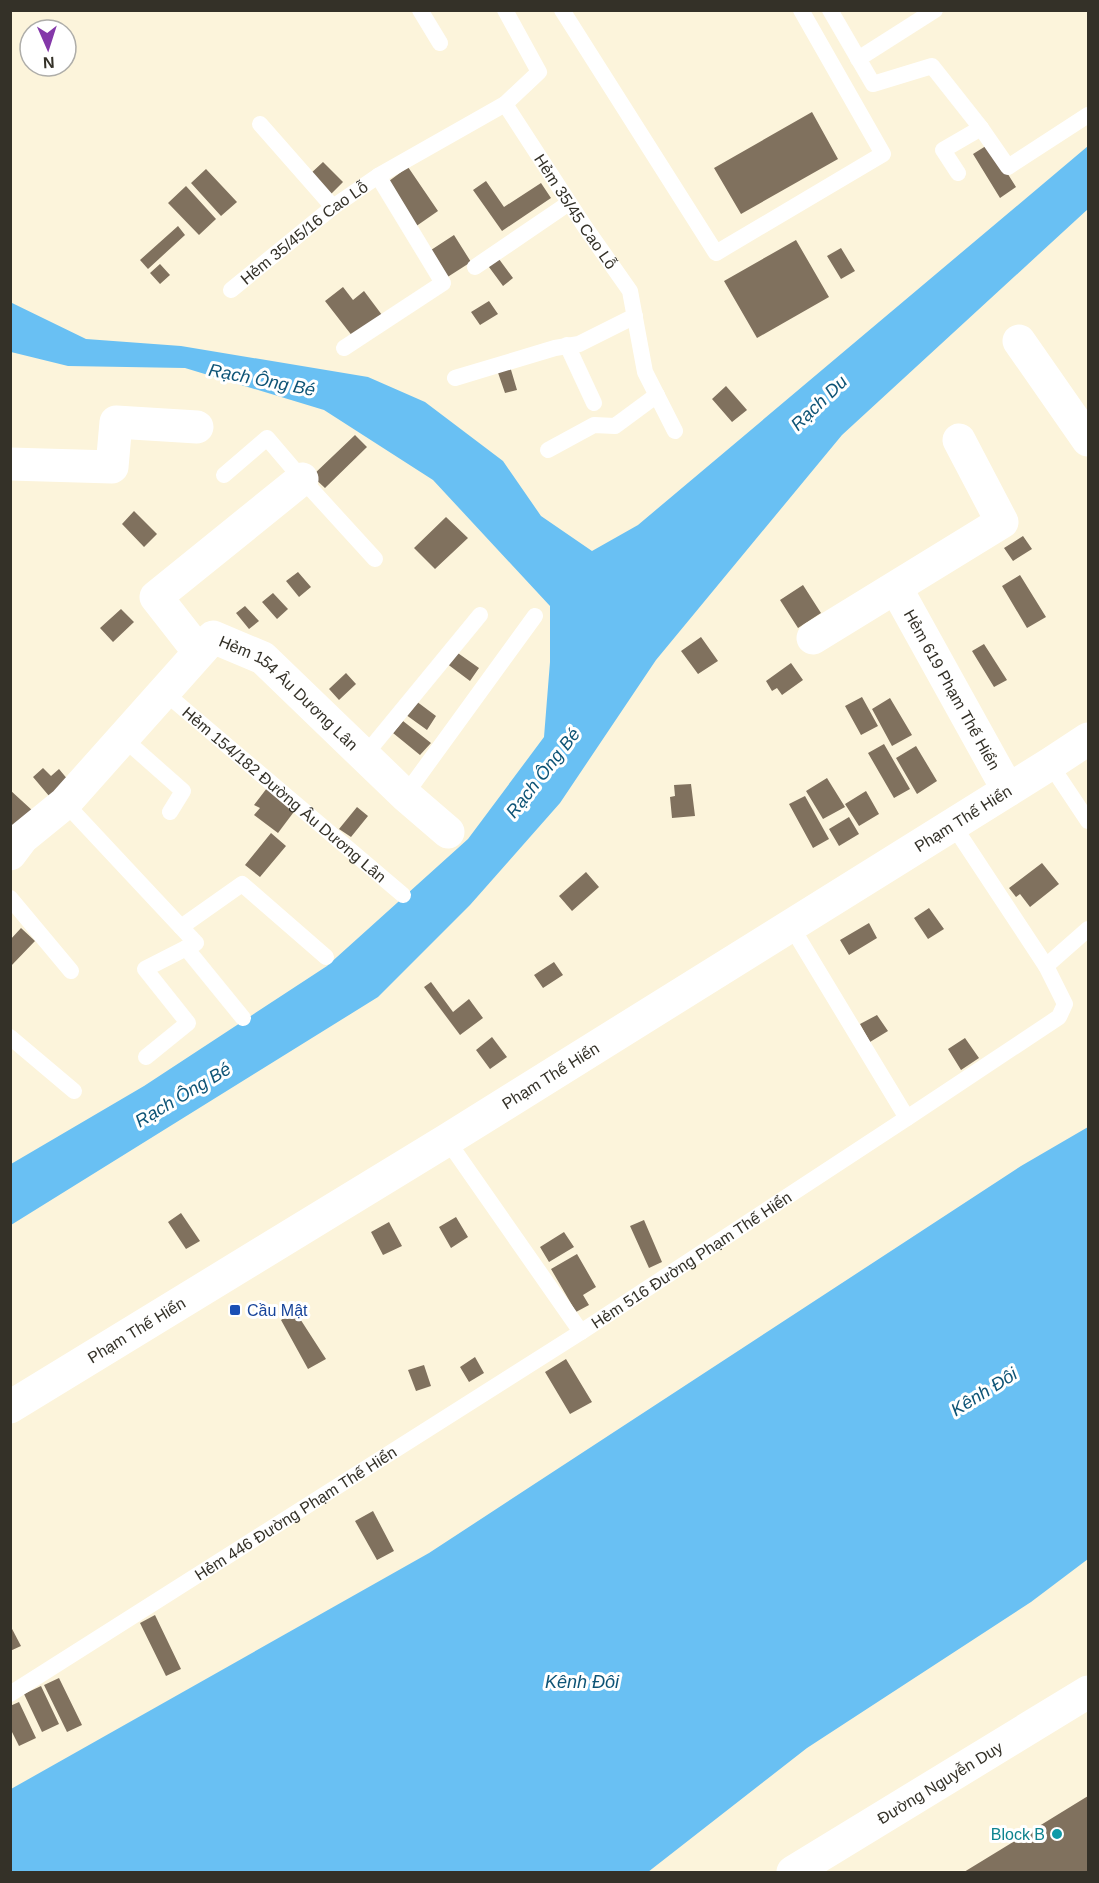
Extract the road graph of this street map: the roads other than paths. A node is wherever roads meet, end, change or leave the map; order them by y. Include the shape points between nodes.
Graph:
1 (420, 10) edge
2 (505, 10) edge
3 (562, 10) edge
4 (801, 10) edge
5 (830, 10) edge
6 (935, 10) edge
7 (440, 43) dead end
8 (858, 59) junction
9 (505, 104) junction
10 (1089, 115) edge
11 (260, 124) dead end
12 (981, 128) junction
13 (958, 173) dead end
14 (378, 176) junction
15 (569, 203) junction
16 (333, 207) junction
17 (475, 267) dead end
18 (231, 290) dead end
19 (634, 316) junction
20 (1018, 341) dead end
21 (567, 345) junction
22 (344, 348) dead end
23 (455, 378) dead end
24 (657, 395) junction
25 (594, 403) dead end
26 (197, 427) dead end
27 (675, 431) dead end
28 (959, 440) dead end
29 (1089, 440) edge
30 (548, 450) dead end
31 (10, 464) edge
32 (224, 475) dead end
33 (302, 479) junction
34 (375, 559) dead end
35 (896, 588) junction
36 (480, 615) dead end
37 (535, 616) dead end
38 (813, 638) dead end
39 (199, 652) junction
40 (164, 692) junction
41 (123, 738) junction
42 (1089, 739) edge
43 (364, 755) junction
44 (1050, 764) junction
45 (1008, 790) junction
46 (405, 795) junction
47 (65, 803) junction
48 (170, 812) dead end
49 (1089, 821) edge
50 (953, 825) junction
51 (448, 832) dead end
52 (10, 854) edge
53 (403, 895) dead end
54 (10, 898) edge
55 (791, 926) junction
56 (182, 927) junction
57 (1089, 929) edge
58 (186, 948) junction
59 (326, 957) dead end
60 (1046, 966) junction
61 (71, 971) dead end
62 (243, 1018) dead end
63 (10, 1037) edge
64 (146, 1057) dead end
65 (75, 1091) dead end
66 (907, 1118) junction
67 (447, 1140) junction
68 (581, 1332) junction
69 (10, 1407) edge
70 (1089, 1692) edge
71 (10, 1694) edge
72 (793, 1872) edge

1 - 7 lane
2 - 9 lane via 539,72
3 - 4 lane via 716,253 883,154
5 - 8 lane
6 - 8 lane
8 - 12 lane via 873,84 932,66
9 - 14 lane, Hẻm 35/45/16 Cao Lỗ
9 - 15 lane, Hẻm 35/45 Cao Lỗ
10 - 12 lane via 1008,167
11 - 16 lane
12 - 13 lane via 943,150
14 - 16 lane, Hẻm 35/45/16 Cao Lỗ
14 - 22 lane, Hẻm 35/45/16 Cao Lỗ via 443,283
15 - 17 lane
15 - 19 lane, Hẻm 35/45 Cao Lỗ via 630,291
16 - 18 lane, Hẻm 35/45/16 Cao Lỗ
19 - 21 lane via 579,344
19 - 24 lane, Hẻm 35/45 Cao Lỗ via 645,372
20 - 29 street
21 - 23 lane
21 - 25 lane
24 - 27 lane, Hẻm 35/45 Cao Lỗ
24 - 30 lane via 615,426 594,425
26 - 31 street via 116,422 112,467
28 - 35 street via 1002,522
32 - 33 lane via 267,438
33 - 34 lane
33 - 39 street via 156,597
35 - 38 street
35 - 45 street, Hẻm 619 Phạm Thế Hiển
36 - 43 lane
37 - 46 lane
39 - 40 street, Hẻm 154 Âu Dương Lân
39 - 43 street, Hẻm 154 Âu Dương Lân via 213,637 263,658
40 - 41 street, Hẻm 154 Âu Dương Lân
40 - 53 lane, Hẻm 154/182 Đường Âu Dương Lân
41 - 47 street, Hẻm 154 Âu Dương Lân
41 - 48 lane via 183,791
42 - 44 street, Phạm Thế Hiển
43 - 46 street, Hẻm 154 Âu Dương Lân
44 - 45 street, Phạm Thế Hiển
44 - 49 lane
45 - 50 street, Phạm Thế Hiển
46 - 51 street, Hẻm 154 Âu Dương Lân
47 - 52 street, Hẻm 154 Âu Dương Lân via 22,838
47 - 56 lane
50 - 55 street, Phạm Thế Hiển
50 - 60 lane
54 - 61 lane
55 - 66 lane
55 - 67 street, Phạm Thế Hiển
56 - 58 lane via 196,943
56 - 59 lane via 242,884
57 - 60 lane
58 - 62 lane
58 - 64 lane via 145,969 188,1023
60 - 66 lane, Hẻm 516 Đường Phạm Thế Hiển via 1065,1004 1059,1017
63 - 65 lane
66 - 68 lane, Hẻm 516 Đường Phạm Thế Hiển
67 - 68 lane, Hẻm 516 Đường Phạm Thế Hiển
67 - 69 street, Phạm Thế Hiển
68 - 71 lane, Hẻm 446 Đường Phạm Thế Hiển
70 - 72 street, Đường Nguyễn Duy

